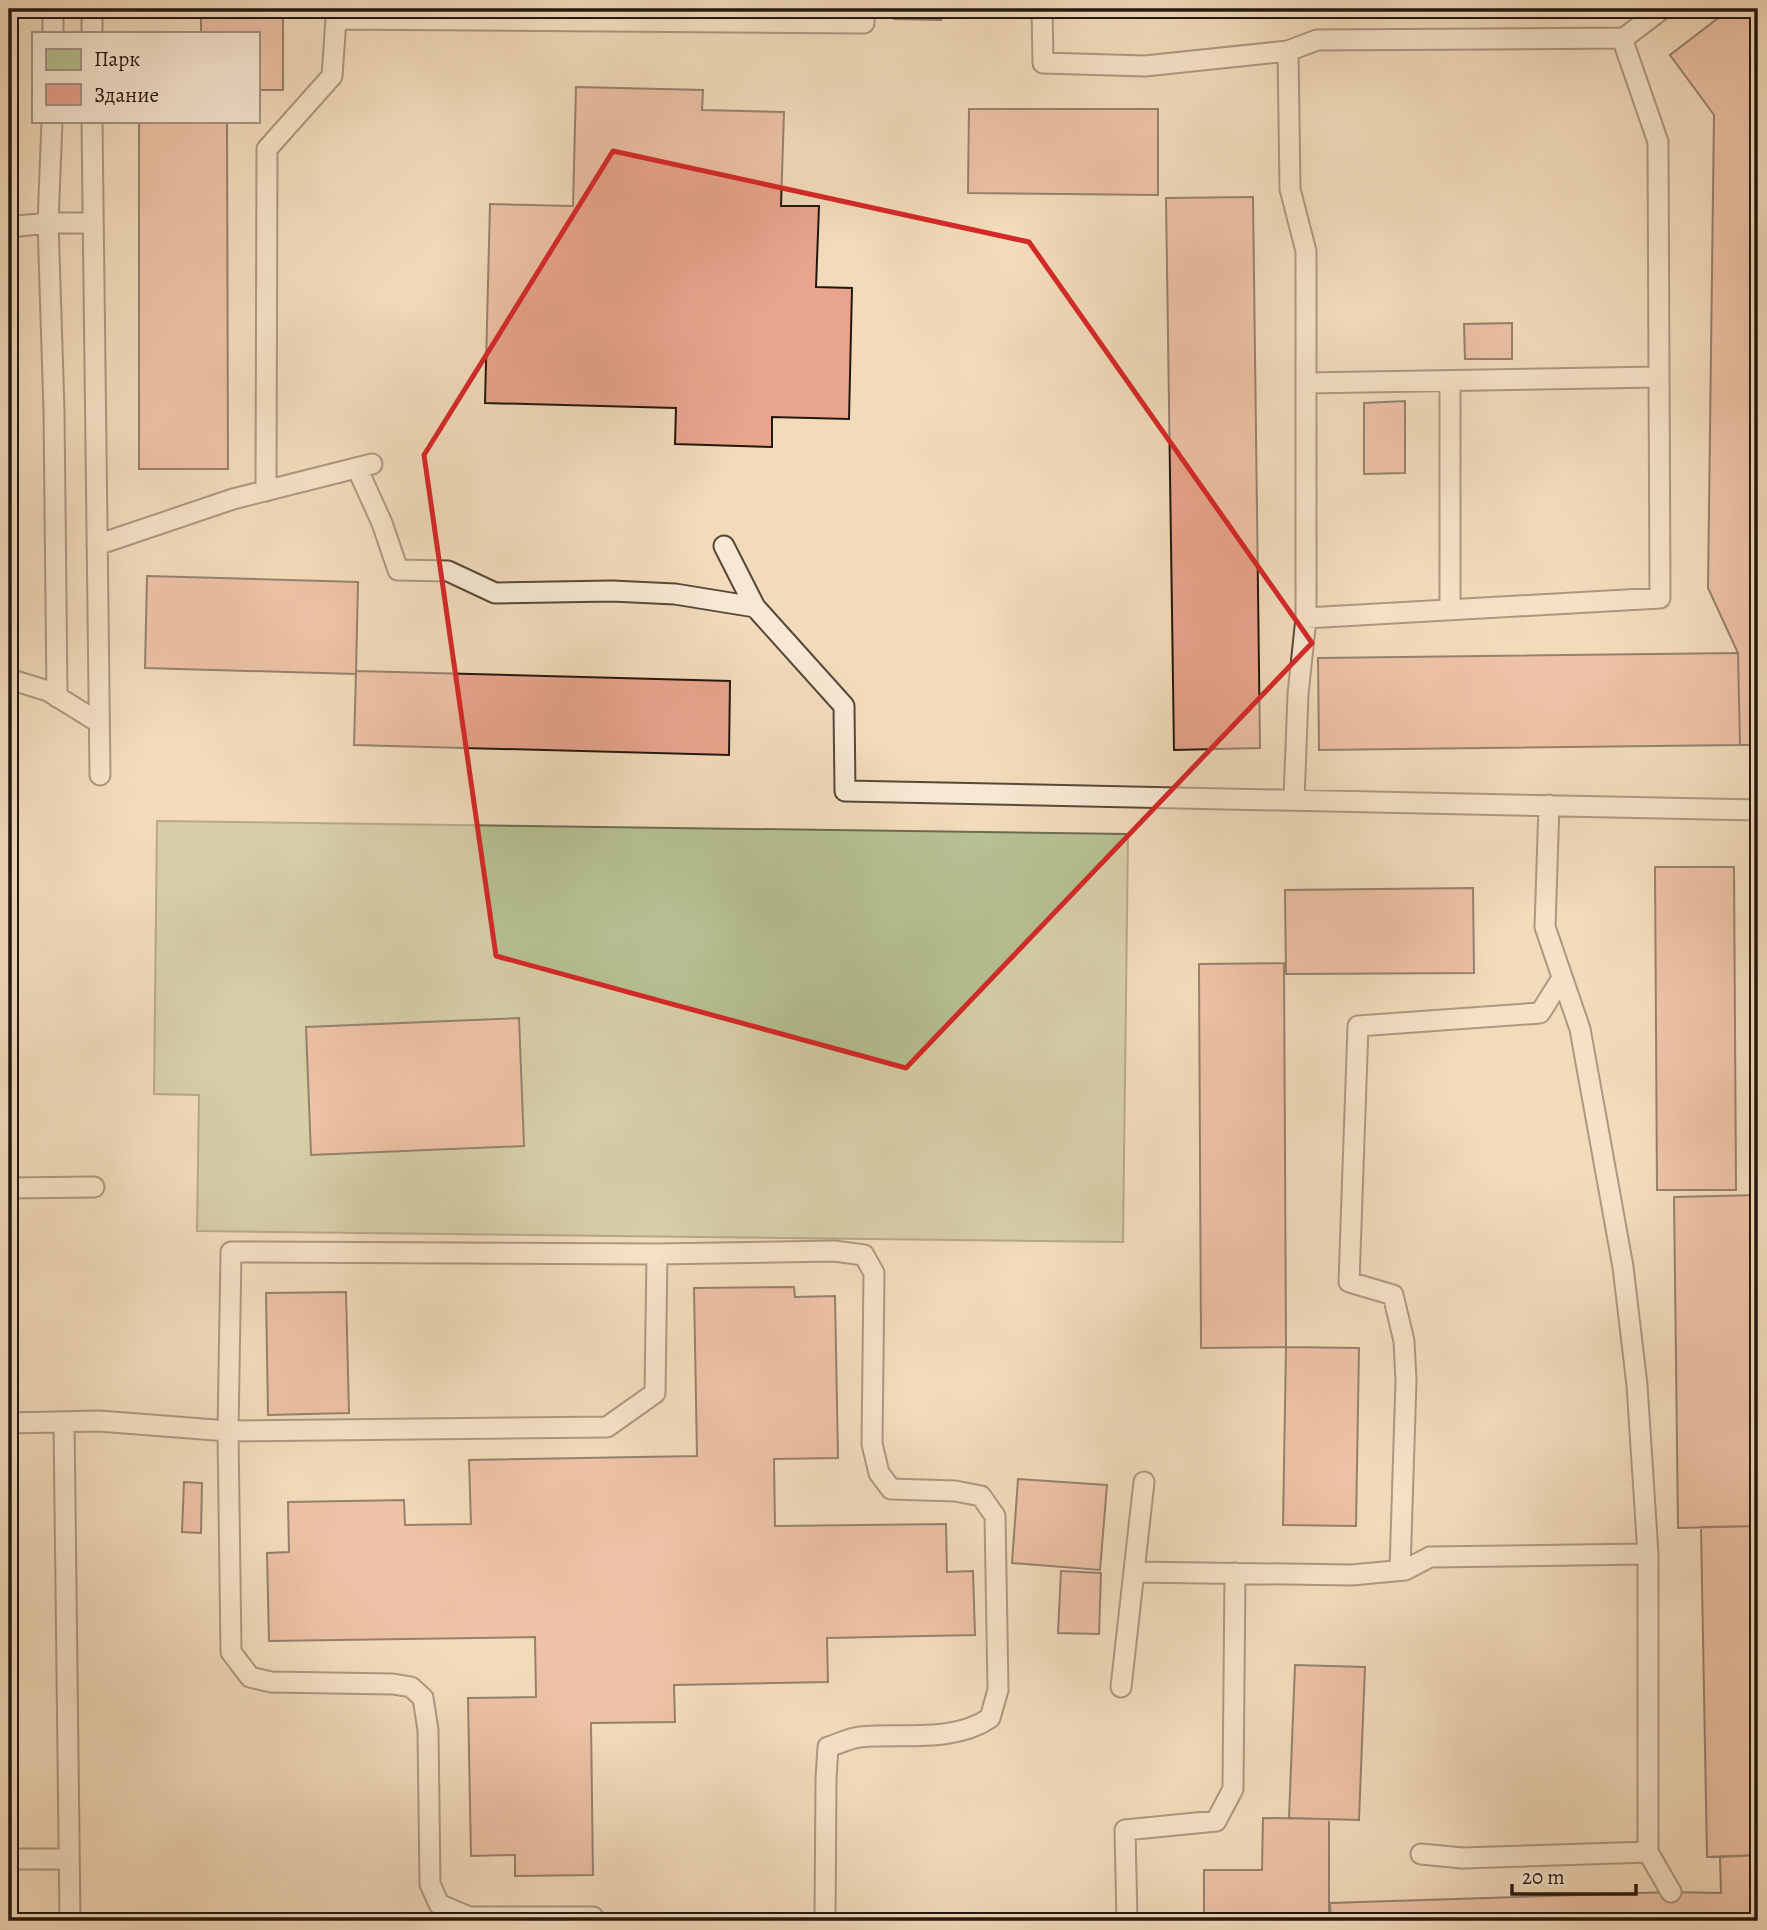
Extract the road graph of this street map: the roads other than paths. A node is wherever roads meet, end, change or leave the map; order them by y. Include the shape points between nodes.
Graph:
1 (53, 9) edge
2 (92, 9) edge
3 (864, 9) edge
4 (1042, 9) edge
5 (1662, 9) edge
6 (53, 32) edge
7 (92, 32) edge
8 (1622, 38) junction
9 (1288, 51) junction
10 (52, 122) edge
11 (92, 122) edge
12 (48, 223) junction
13 (92, 223) junction
14 (9, 227) edge
15 (1659, 377) junction
16 (1450, 381) junction
17 (1306, 383) junction
18 (265, 491) junction
19 (97, 545) junction
20 (724, 546) dead end
21 (755, 607) junction
22 (1450, 610) junction
23 (1306, 618) junction
24 (9, 679) edge
25 (57, 697) junction
26 (99, 722) junction
27 (100, 775) dead end
28 (1294, 800) junction
29 (1549, 806) junction
30 (1758, 810) edge
31 (1562, 978) junction
32 (94, 1187) dead end
33 (9, 1188) edge
34 (657, 1254) junction
35 (64, 1422) junction
36 (9, 1423) edge
37 (228, 1431) junction
38 (1144, 1482) dead end
39 (1648, 1553) junction
40 (1400, 1570) junction
41 (1134, 1572) junction
42 (1235, 1573) junction
43 (1121, 1687) dead end
44 (1648, 1852) junction
45 (1421, 1854) dead end
46 (9, 1859) edge
47 (69, 1859) junction
48 (1671, 1892) dead end
49 (593, 1917) dead end
50 (70, 1921) edge
51 (825, 1921) edge
52 (1127, 1921) edge

1 - 6 lane
2 - 7 lane
3 - 18 lane via 864,23 336,19 332,76 267,149
4 - 9 lane via 1043,63 1145,66
5 - 8 lane
8 - 9 lane via 1317,40
8 - 15 lane via 1658,142
9 - 17 lane via 1290,189 1306,251
10 - 12 lane
11 - 13 lane
12 - 13 lane
12 - 14 lane
12 - 25 lane
13 - 19 lane
15 - 16 lane
15 - 22 lane via 1660,598
16 - 17 lane
16 - 22 lane
17 - 23 lane
18 - 19 lane
18 - 21 lane via 364,466 398,570 448,571 495,593 612,591
19 - 26 lane
20 - 21 lane
21 - 28 lane via 844,706 845,791
22 - 23 lane
23 - 28 lane
24 - 25 lane
25 - 26 lane
26 - 27 lane
28 - 29 lane
29 - 30 lane
29 - 31 lane via 1545,927
31 - 39 lane via 1580,1029 1623,1267 1637,1385
31 - 40 lane via 1540,1013 1358,1026 1349,1282 1393,1295 1404,1341
32 - 33 lane
34 - 37 lane via 655,1393 607,1427
34 - 37 lane via 231,1252
34 - 51 lane via 834,1251 864,1255 874,1273 872,1444 879,1473 891,1489 981,1496 995,1516 998,1690 990,1718 978,1727 956,1732 857,1737 828,1747
35 - 36 lane
35 - 37 lane
35 - 47 lane
37 - 49 lane via 231,1652 250,1677 271,1682 393,1684 411,1687 423,1698 428,1730 430,1884 439,1904 469,1917
38 - 41 lane
39 - 40 lane via 1430,1556
39 - 44 lane
40 - 42 lane via 1352,1575
41 - 42 lane
41 - 43 lane
42 - 52 lane via 1233,1789 1216,1821 1125,1830
44 - 45 lane via 1462,1858
44 - 48 lane
46 - 47 lane
47 - 50 lane

